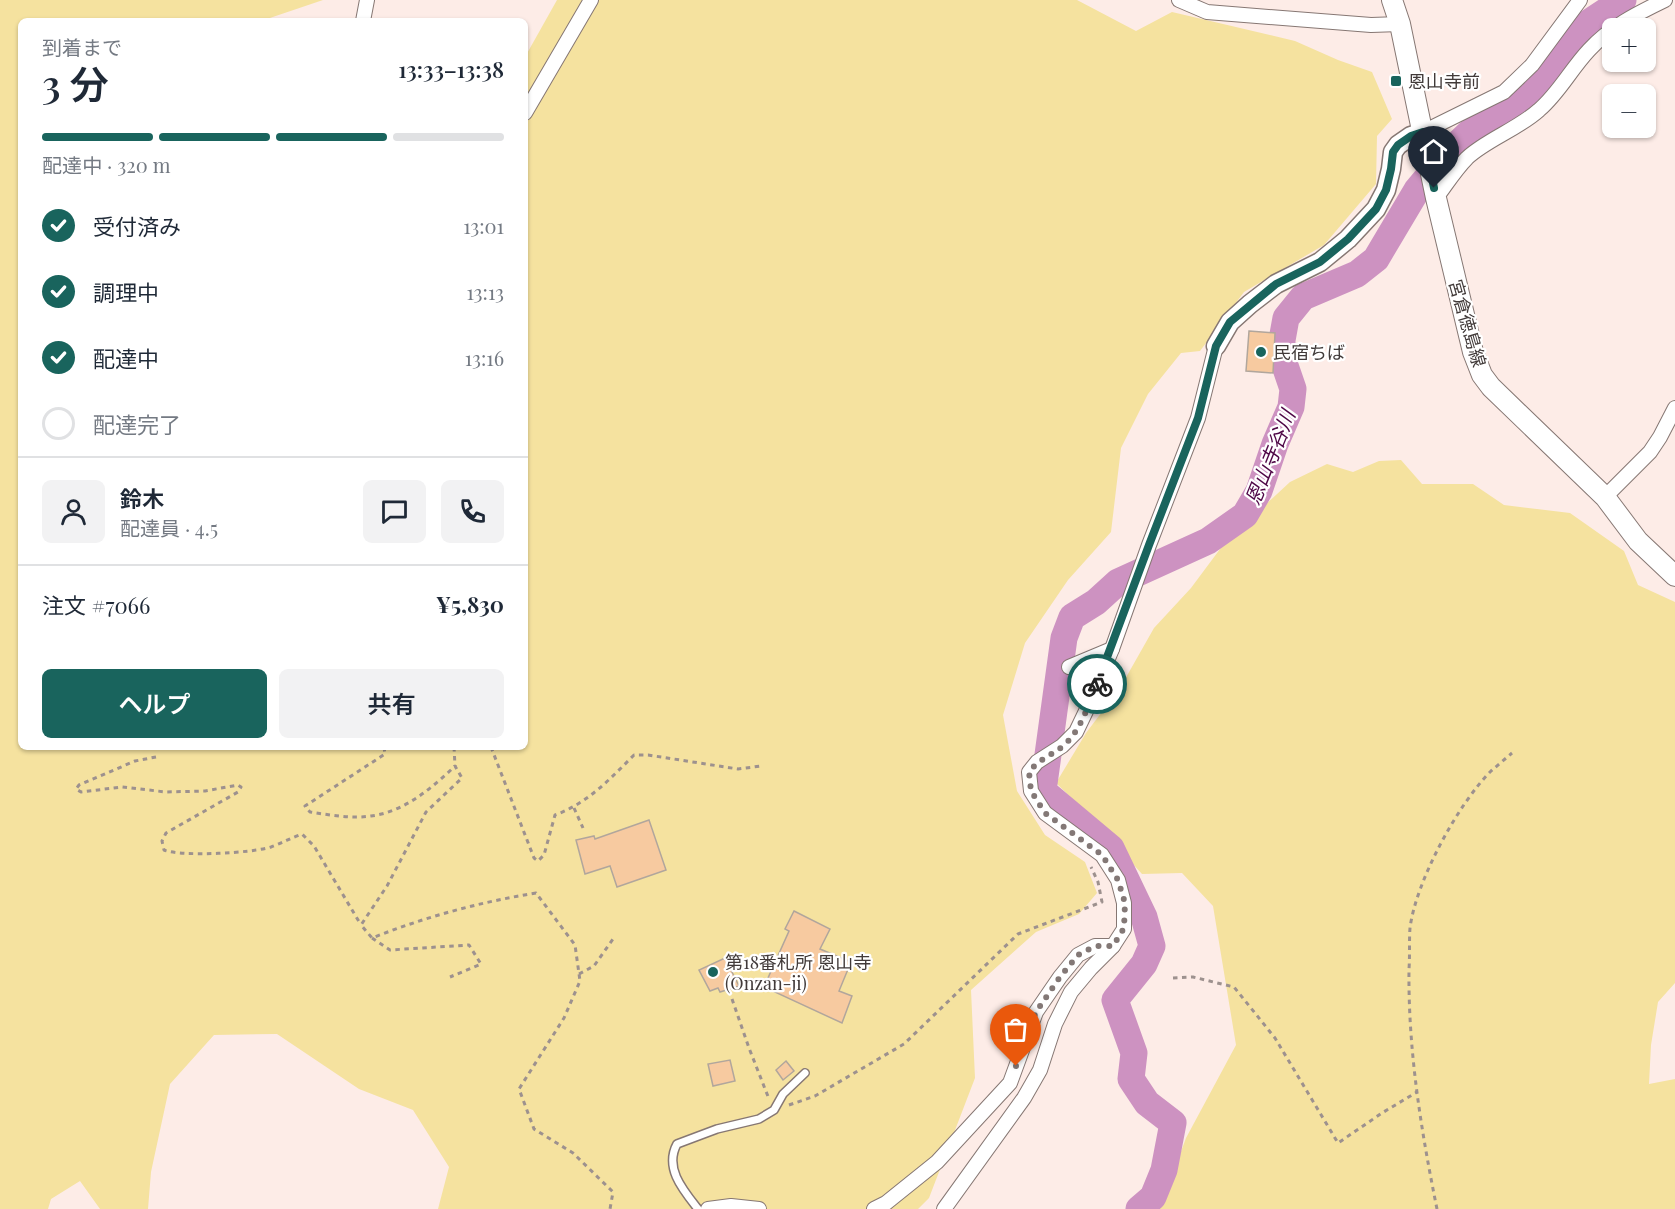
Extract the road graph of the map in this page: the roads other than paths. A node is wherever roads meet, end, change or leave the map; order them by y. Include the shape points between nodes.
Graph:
1 (367, 0) edge
2 (591, 0) edge
3 (1179, 0) edge
4 (1392, 0) edge
5 (1580, 0) edge
6 (1665, 0) edge
7 (364, 18) edge
8 (1400, 24) junction
9 (528, 107) edge
10 (1423, 132) junction
11 (1435, 193) junction
12 (1216, 346) joint
13 (1675, 408) edge
14 (1605, 498) junction
15 (1675, 576) edge
16 (1112, 649) junction
17 (1069, 667) dead end
18 (1113, 946) junction
19 (805, 1073) dead end
20 (698, 1209) edge
21 (708, 1209) edge
22 (759, 1209) edge
23 (874, 1209) edge
24 (944, 1209) edge

1 - 7 street
2 - 9 street
3 - 8 street via 1207,12
4 - 8 main road, 宮倉徳島線
5 - 10 street via 1532,65 1504,92
6 - 11 street via 1611,29 1589,49 1541,109 1476,151
8 - 10 main road, 宮倉徳島線
10 - 11 main road, 宮倉徳島線
10 - 12 street via 1411,136 1393,152 1386,190 1376,209 1348,239 1320,262 1276,284 1250,304 1230,322
11 - 14 main road, 宮倉徳島線 via 1482,375
12 - 16 street via 1198,418
13 - 14 street via 1650,452
14 - 15 main road, 宮倉徳島線 via 1638,541
16 - 17 street
16 - 18 street via 1076,732 1029,772 1031,791 1045,813 1102,855 1118,880 1125,903 1124,928
18 - 23 street via 1095,946 1078,955 1036,1012 1010,1083 937,1162
18 - 24 street via 1071,992 1055,1023 1040,1070 1024,1098
19 - 20 lane via 783,1094 774,1110 759,1119 677,1144 671,1155 672,1166
21 - 22 street

